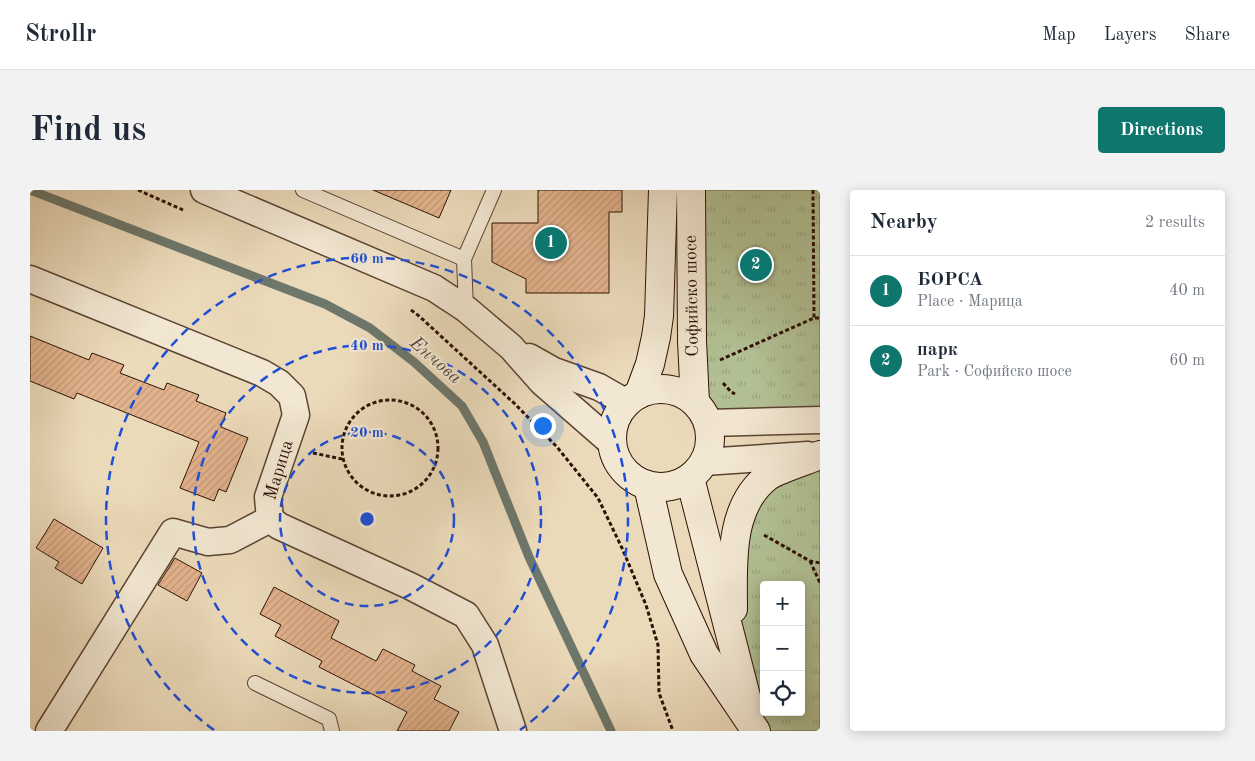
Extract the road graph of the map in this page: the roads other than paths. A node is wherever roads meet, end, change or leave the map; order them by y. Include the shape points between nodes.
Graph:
1 (204, 190) edge
2 (303, 190) edge
3 (494, 190) edge
4 (663, 190) edge
5 (692, 190) edge
6 (464, 259) junction
7 (30, 279) edge
8 (466, 309) junction
9 (511, 347) junction
10 (633, 398) junction
11 (702, 412) junction
12 (820, 420) edge
13 (612, 443) junction
14 (820, 454) edge
15 (697, 470) junction
16 (648, 486) junction
17 (270, 518) junction
18 (733, 648) junction
19 (255, 683) dead end
20 (49, 731) edge
21 (332, 731) edge
22 (514, 731) edge
23 (756, 731) edge

1 - 8 street via 434,288
2 - 6 lane
3 - 6 lane
4 - 10 main road, Софийско шосе via 656,337 650,364
5 - 11 main road, Софийско шосе via 692,340
6 - 8 lane
7 - 17 street, Марица via 262,373 279,383 292,396 296,415 268,497
8 - 9 street
9 - 10 street via 554,371
9 - 13 street via 542,382
10 - 11 main road via 653,390 668,390 682,394
10 - 13 main road via 618,415
11 - 12 street
11 - 15 main road via 711,437 709,450
13 - 16 main road via 624,470
14 - 15 street
14 - 18 main road via 768,476 751,494 742,512 734,549
15 - 16 main road via 677,485 663,488
15 - 18 main road
16 - 23 main road via 668,574 704,654
17 - 20 street via 230,540 208,542 173,532
17 - 22 street, Марица via 279,526 466,615 484,645
18 - 23 main road
19 - 21 lane via 329,719

